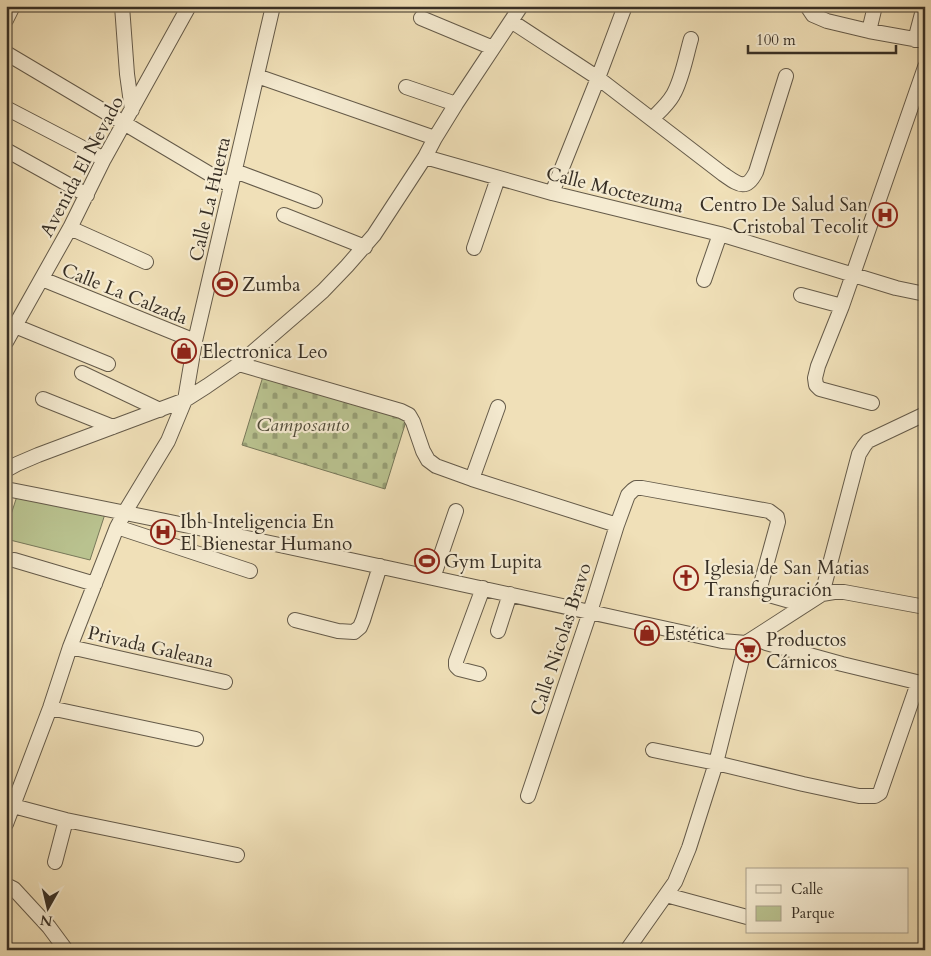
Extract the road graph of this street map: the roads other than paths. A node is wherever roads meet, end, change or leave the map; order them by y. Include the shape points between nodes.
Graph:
1 (13, 6) edge
2 (122, 6) edge
3 (189, 6) edge
4 (273, 6) edge
5 (521, 6) edge
6 (625, 6) edge
7 (806, 6) edge
8 (876, 6) edge
9 (924, 6) edge
10 (421, 18) dead end
11 (6, 20) edge
12 (511, 21) junction
13 (869, 31) junction
14 (691, 39) dead end
15 (920, 41) edge
16 (492, 48) junction
17 (6, 53) edge
18 (925, 67) edge
19 (257, 76) junction
20 (786, 76) dead end
21 (598, 78) junction
22 (406, 87) dead end
23 (456, 104) junction
24 (6, 108) edge
25 (132, 110) junction
26 (652, 119) junction
27 (124, 124) junction
28 (435, 138) junction
29 (6, 150) edge
30 (425, 157) junction
31 (104, 159) junction
32 (235, 171) junction
33 (498, 178) junction
34 (231, 186) junction
35 (552, 193) junction
36 (87, 196) junction
37 (315, 201) dead end
38 (284, 215) dead end
39 (70, 228) junction
40 (720, 234) junction
41 (364, 247) junction
42 (474, 248) dead end
43 (146, 262) dead end
44 (852, 274) junction
45 (42, 279) junction
46 (704, 280) dead end
47 (925, 294) edge
48 (801, 295) dead end
49 (842, 306) junction
50 (15, 326) junction
51 (195, 341) junction
52 (6, 342) edge
53 (108, 364) dead end
54 (239, 364) junction
55 (82, 373) dead end
56 (43, 400) dead end
57 (185, 400) junction
58 (872, 403) dead end
59 (498, 407) dead end
60 (160, 410) junction
61 (925, 414) edge
62 (114, 428) junction
63 (6, 470) edge
64 (472, 479) junction
65 (6, 489) edge
66 (456, 511) dead end
67 (125, 512) junction
68 (617, 525) junction
69 (117, 527) junction
70 (14, 560) dead end
71 (380, 566) junction
72 (250, 572) dead end
73 (433, 578) junction
74 (95, 584) junction
75 (483, 588) junction
76 (510, 594) junction
77 (822, 594) junction
78 (804, 605) junction
79 (925, 607) edge
80 (590, 612) junction
81 (295, 620) dead end
82 (498, 631) dead end
83 (751, 640) junction
84 (70, 647) junction
85 (479, 674) dead end
86 (224, 682) dead end
87 (921, 683) edge
88 (50, 708) junction
89 (196, 739) dead end
90 (653, 750) dead end
91 (716, 763) junction
92 (528, 796) dead end
93 (13, 806) junction
94 (66, 820) junction
95 (6, 824) edge
96 (236, 854) dead end
97 (55, 862) dead end
98 (6, 885) edge
99 (666, 895) junction
100 (746, 917) edge
101 (66, 950) edge
102 (627, 950) edge

1 - 11 street
2 - 25 street
3 - 25 street, Avenida El Nevado
4 - 19 street, Calle La Huerta
5 - 12 street
6 - 21 street
7 - 13 street via 819,18
8 - 13 street
9 - 15 street
10 - 16 street
12 - 16 street
12 - 21 street
13 - 15 street
14 - 26 street via 673,94
16 - 23 street
17 - 27 street
18 - 44 street
19 - 28 street
19 - 32 street, Calle La Huerta
20 - 26 street via 756,172 747,184 740,184 723,174
21 - 26 street
21 - 35 street
22 - 23 street
23 - 28 street
24 - 31 street
25 - 27 street, Avenida El Nevado
27 - 31 street, Avenida El Nevado
27 - 34 street
28 - 30 street
29 - 36 street
30 - 33 street, Calle Moctezuma
30 - 41 street
31 - 36 street, Avenida El Nevado
32 - 34 street, Calle La Huerta
32 - 37 street
33 - 35 street, Calle Moctezuma
33 - 42 street
34 - 51 street, Calle La Huerta
35 - 40 street, Calle Moctezuma
36 - 39 street, Avenida El Nevado
38 - 41 street
39 - 43 street
39 - 45 street, Avenida El Nevado
40 - 44 street, Calle Moctezuma
40 - 46 street
41 - 54 street via 306,307
44 - 47 street, Calle Moctezuma
44 - 49 street
45 - 50 street, Avenida El Nevado
45 - 51 street, Calle La Calzada
48 - 49 street
49 - 58 street via 818,366 816,385 820,389
50 - 52 street, Avenida El Nevado
50 - 53 street
51 - 57 street, Calle La Huerta
54 - 57 street
54 - 64 street via 401,411 413,422 428,460
55 - 60 street
56 - 62 street
57 - 60 street
57 - 67 street, Calle La Huerta via 168,440
59 - 64 street
60 - 62 street
61 - 77 street via 868,441 859,454
62 - 63 street
64 - 68 street
65 - 67 street
66 - 73 street
67 - 69 street, Calle La Huerta
67 - 71 street
68 - 78 street, Calle Nicolas Bravo via 628,495 636,488 769,512 777,517 778,522 761,589 769,595
68 - 80 street, Calle Nicolas Bravo
69 - 72 street
69 - 74 street, Calle La Huerta
70 - 74 street
71 - 73 street
71 - 81 street via 363,620 354,632
73 - 75 street
74 - 84 street, Calle La Huerta
75 - 76 street
75 - 85 street via 456,661 459,669
76 - 80 street
76 - 82 street
77 - 78 street
77 - 79 street via 844,592
78 - 83 street
80 - 83 street via 722,641
80 - 92 street, Calle Nicolas Bravo
83 - 87 street
83 - 91 street
84 - 86 street, Privada Galeana
84 - 88 street, Calle La Huerta
87 - 91 street via 880,793 875,796 859,796
88 - 89 street
88 - 93 street, Calle La Huerta
90 - 91 street
91 - 99 street via 689,848
93 - 94 street
93 - 95 street, Calle La Huerta
94 - 96 street
94 - 97 street
98 - 101 street via 38,914
99 - 100 street
99 - 102 street

